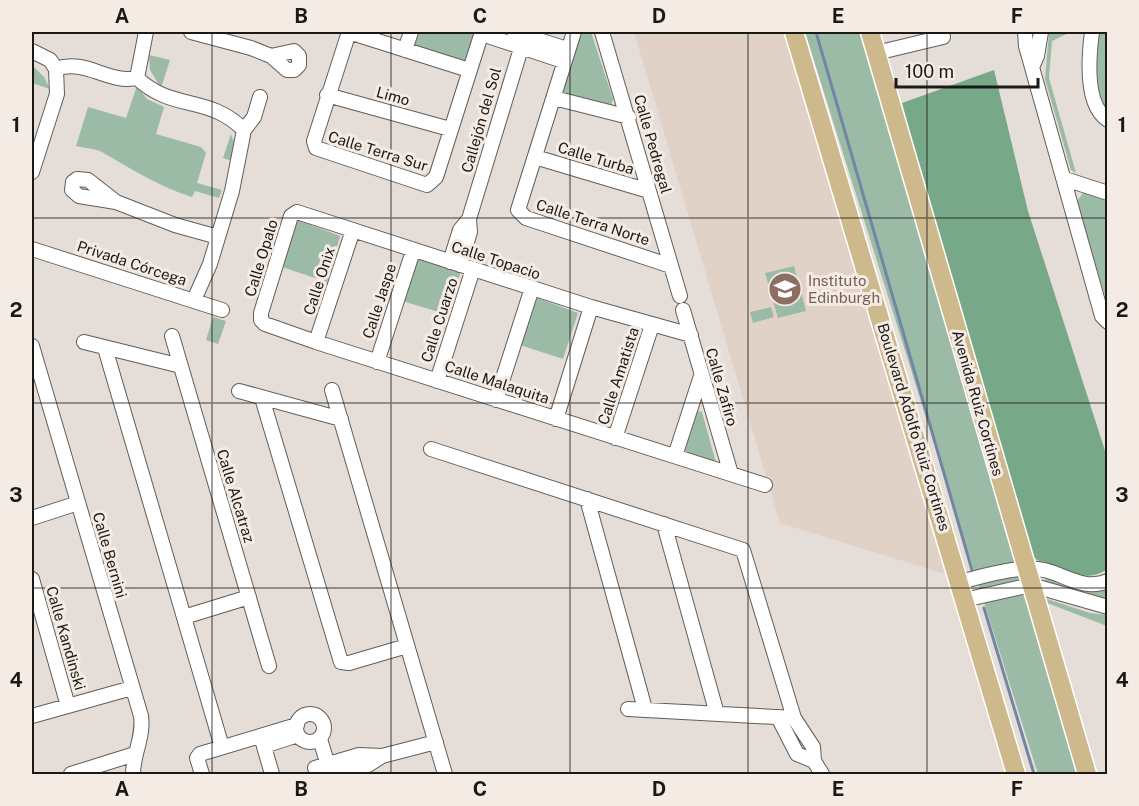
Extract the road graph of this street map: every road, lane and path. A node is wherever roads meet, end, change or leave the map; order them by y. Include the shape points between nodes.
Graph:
1 (146, 32) edge
2 (191, 32) edge
3 (349, 32) edge
4 (411, 32) edge
5 (574, 32) edge
6 (602, 32) edge
7 (794, 32) edge
8 (870, 32) edge
9 (941, 32) edge
10 (1025, 32) edge
11 (1041, 32) edge
12 (1092, 32) edge
13 (482, 33) edge
14 (521, 36) edge
15 (916, 37) edge
16 (405, 50) junction
17 (32, 51) edge
18 (876, 54) junction
19 (565, 55) junction
20 (271, 56) dead end
21 (1033, 65) junction
22 (56, 69) junction
23 (469, 70) junction
24 (137, 78) junction
25 (327, 95) junction
26 (260, 97) dead end
27 (554, 98) junction
28 (629, 117) junction
29 (1107, 120) edge
30 (450, 129) junction
31 (244, 130) junction
32 (535, 157) junction
33 (32, 172) edge
34 (1065, 179) junction
35 (649, 190) junction
36 (1107, 193) edge
37 (116, 202) dead end
38 (294, 212) joint
39 (353, 230) junction
40 (218, 237) junction
41 (32, 249) edge
42 (413, 251) junction
43 (461, 266) junction
44 (671, 266) junction
45 (532, 288) junction
46 (195, 300) junction
47 (682, 303) joint
48 (591, 307) junction
49 (222, 310) dead end
50 (261, 314) joint
51 (1105, 319) edge
52 (652, 325) junction
53 (691, 335) junction
54 (172, 336) dead end
55 (84, 342) dead end
56 (316, 342) junction
57 (32, 346) edge
58 (105, 348) junction
59 (377, 362) junction
60 (181, 366) junction
61 (701, 376) junction
62 (437, 381) junction
63 (332, 390) dead end
64 (239, 391) dead end
65 (262, 398) junction
66 (496, 400) junction
67 (341, 419) junction
68 (556, 419) junction
69 (615, 438) junction
70 (430, 449) dead end
71 (675, 456) junction
72 (731, 474) junction
73 (765, 485) dead end
74 (587, 499) junction
75 (78, 503) junction
76 (32, 518) edge
77 (664, 524) junction
78 (1029, 577) junction
79 (32, 579) edge
80 (1107, 581) edge
81 (959, 582) junction
82 (249, 597) junction
83 (964, 600) junction
84 (1107, 607) edge
85 (184, 617) junction
86 (407, 646) junction
87 (269, 666) dead end
88 (132, 688) junction
89 (68, 706) junction
90 (628, 708) dead end
91 (645, 710) junction
92 (717, 714) junction
93 (32, 716) edge
94 (778, 717) junction
95 (794, 718) junction
96 (262, 741) junction
97 (436, 742) junction
98 (222, 747) junction
99 (135, 754) junction
100 (814, 761) junction
101 (376, 762) edge
102 (325, 771) edge
103 (71, 774) edge
104 (133, 774) edge
105 (202, 774) edge
106 (272, 774) edge
107 (445, 774) edge
108 (822, 774) edge
109 (1016, 774) edge
110 (1087, 774) edge

1 - 24 street
2 - 20 street
3 - 16 street
3 - 25 street, Calle Terra Sur
4 - 16 street
5 - 19 street, Calle Terra Norte
6 - 28 street, Calle Pedregal
7 - 81 main road, Boulevard Adolfo Ruiz Cortines
8 - 18 main road, Avenida Ruiz Cortines
9 - 15 street via 943,37
10 - 21 street
11 - 21 street
12 - 29 street via 1089,73 1099,111
13 - 14 street, Calle Terra Sur
13 - 23 street, Calle Terra Sur
14 - 19 street
14 - 43 street, Callejón del Sol via 469,219 470,232
15 - 18 street
16 - 23 street
17 - 22 street via 50,60
18 - 78 main road, Avenida Ruiz Cortines
19 - 27 street, Calle Terra Norte
21 - 34 street
22 - 24 street via 73,64 118,79
22 - 33 street via 57,93
23 - 30 street, Calle Terra Sur
24 - 31 street via 166,98 224,113
25 - 30 street, Limo
25 - 30 street, Calle Terra Sur via 314,141 316,148 423,184 434,181
26 - 31 street via 254,117
27 - 28 street
27 - 32 street, Calle Terra Norte
28 - 35 street, Calle Pedregal
31 - 40 street
32 - 35 street, Calle Turba
32 - 44 street, Calle Terra Norte via 518,206 523,216
34 - 36 street
34 - 51 street
35 - 44 street, Calle Pedregal
37 - 40 street
38 - 39 street, Calle Topacio
38 - 50 street, Calle Opalo
39 - 42 street, Calle Topacio
39 - 56 street, Calle Onix
40 - 46 street
41 - 46 street, Privada Córcega
42 - 43 street, Calle Topacio
42 - 59 street, Calle Jaspe
43 - 45 street, Calle Topacio
43 - 62 street, Calle Cuarzo
44 - 47 street, Calle Pedregal
45 - 48 street, Calle Topacio
45 - 66 street
46 - 49 street, Privada Córcega
47 - 53 street, Calle Zafiro
48 - 52 street, Calle Topacio
48 - 68 street
50 - 56 street, Calle Malaquita via 265,324
52 - 53 street, Calle Topacio
52 - 69 street, Calle Amatista
53 - 61 street, Calle Zafiro
54 - 60 street, Calle Alcatraz
55 - 58 street
56 - 59 street, Calle Malaquita
57 - 75 street, Calle Bernini
58 - 60 street
58 - 85 street
59 - 62 street, Calle Malaquita
60 - 82 street, Calle Alcatraz
61 - 71 street
61 - 72 street, Calle Zafiro
62 - 66 street, Calle Malaquita
63 - 67 street
64 - 65 street
65 - 67 street
65 - 86 street via 342,662
66 - 68 street, Calle Malaquita
67 - 86 street
68 - 69 street, Calle Malaquita
69 - 71 street, Calle Malaquita
70 - 74 street
71 - 72 street, Calle Malaquita
72 - 73 street, Calle Malaquita
74 - 77 street
74 - 91 street
75 - 76 street
75 - 88 street, Calle Bernini
77 - 92 street
77 - 95 street via 740,548 746,554
78 - 80 street via 1045,570 1089,585
78 - 81 street
78 - 83 street
78 - 84 street
78 - 110 main road, Avenida Ruiz Cortines
79 - 89 street, Calle Kandinski
81 - 83 main road
82 - 85 street
82 - 87 street, Calle Alcatraz
83 - 109 main road
85 - 98 street
86 - 97 street
88 - 89 street
88 - 99 street, Calle Bernini via 142,726
89 - 93 street
90 - 91 street
91 - 92 street
92 - 94 street
94 - 95 street
94 - 100 street via 797,754
95 - 100 street via 813,747
96 - 98 street
96 - 102 street via 305,735
96 - 106 street
97 - 101 street
97 - 107 street
98 - 105 street via 198,755
99 - 103 street
99 - 104 street, Calle Bernini
100 - 108 street
101 - 102 street via 359,755

